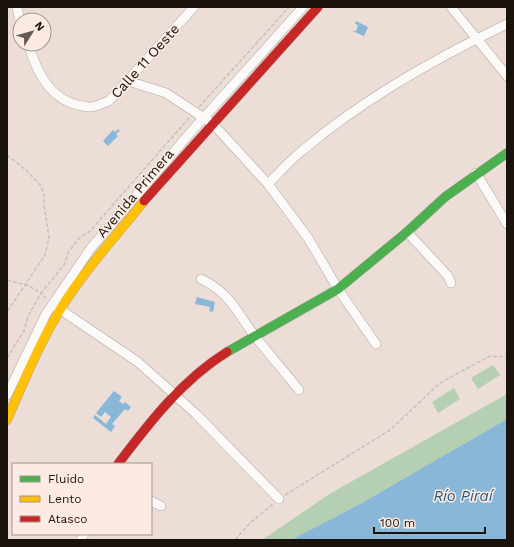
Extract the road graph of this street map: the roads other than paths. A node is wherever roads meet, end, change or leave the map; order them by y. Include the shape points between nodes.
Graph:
1 (194, 7) edge
2 (303, 7) edge
3 (318, 7) edge
4 (451, 7) edge
5 (507, 24) edge
6 (476, 39) junction
7 (31, 52) edge
8 (507, 76) edge
9 (128, 81) junction
10 (204, 118) junction
11 (213, 124) junction
12 (507, 153) edge
13 (476, 174) junction
14 (268, 184) junction
15 (507, 224) edge
16 (406, 232) junction
17 (202, 279) dead end
18 (451, 283) dead end
19 (338, 289) junction
20 (56, 306) junction
21 (254, 335) junction
22 (376, 344) dead end
23 (299, 390) dead end
24 (175, 394) junction
25 (7, 395) edge
26 (7, 420) edge
27 (119, 463) edge
28 (279, 499) road end
29 (152, 501) edge
30 (161, 506) dead end

1 - 9 street, Calle 11 Oeste
2 - 10 street, Avenida Primera
3 - 11 street, Avenida Primera
4 - 6 street
5 - 6 street
6 - 8 street
6 - 14 street via 407,77 353,112 302,150
7 - 9 street, Calle 11 Oeste via 39,75 52,91 71,102 90,108 109,101
9 - 10 street via 166,93
10 - 11 street
10 - 20 street, Avenida Primera via 92,248
11 - 14 street
11 - 20 street, Avenida Primera
12 - 13 street
13 - 15 street
13 - 16 street via 445,197
14 - 19 street via 308,238
16 - 18 street via 448,276
16 - 19 street
17 - 21 street via 227,296
19 - 21 street
19 - 22 street
20 - 24 street via 138,362
20 - 25 street, Avenida Primera via 34,335
20 - 26 street, Avenida Primera
21 - 23 street
21 - 24 street via 220,356
24 - 27 street via 151,420
24 - 28 street
29 - 30 street

